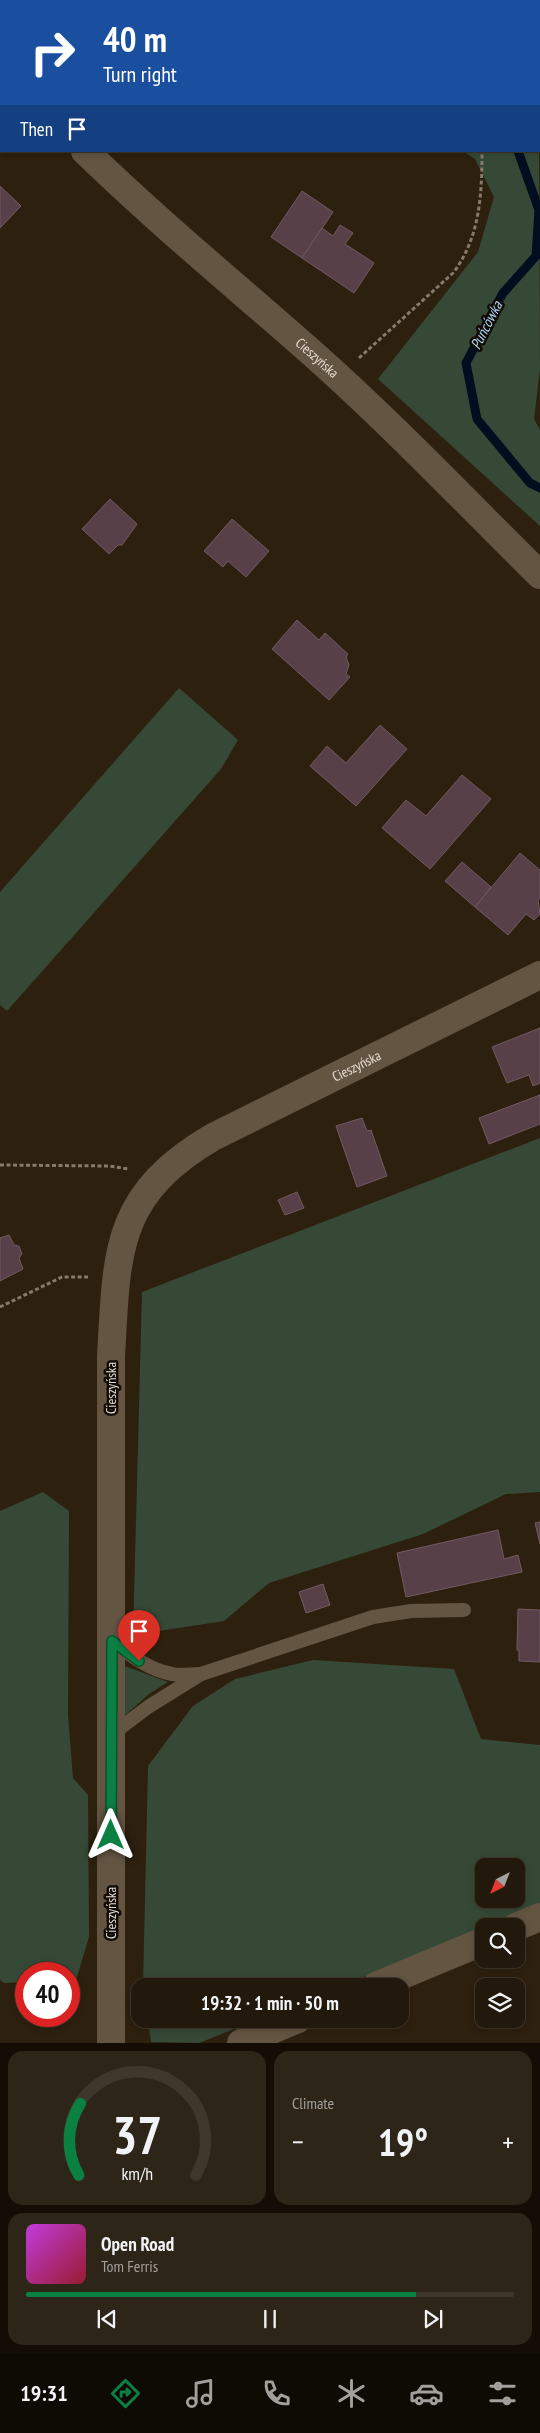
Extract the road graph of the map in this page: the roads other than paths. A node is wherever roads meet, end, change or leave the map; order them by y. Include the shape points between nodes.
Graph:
1 (86, 152) edge
2 (540, 574) edge
3 (540, 975) edge
4 (464, 1610) dead end
5 (112, 1641) junction
6 (201, 1674) junction
7 (111, 1735) junction
8 (540, 1917) edge
9 (525, 1923) edge
10 (475, 1945) edge
11 (395, 1978) edge
12 (277, 2028) edge
13 (111, 2043) edge
14 (241, 2043) edge

1 - 2 street, Cieszyńska via 175,236 338,377
3 - 5 street, Cieszyńska via 212,1137 188,1152 143,1197 130,1218 121,1243 116,1276 111,1356
4 - 6 lane via 411,1611 373,1617
5 - 6 lane via 153,1667 172,1674
5 - 7 street, Cieszyńska
6 - 7 lane
7 - 13 street, Cieszyńska
8 - 9 street
10 - 11 street
12 - 14 street

